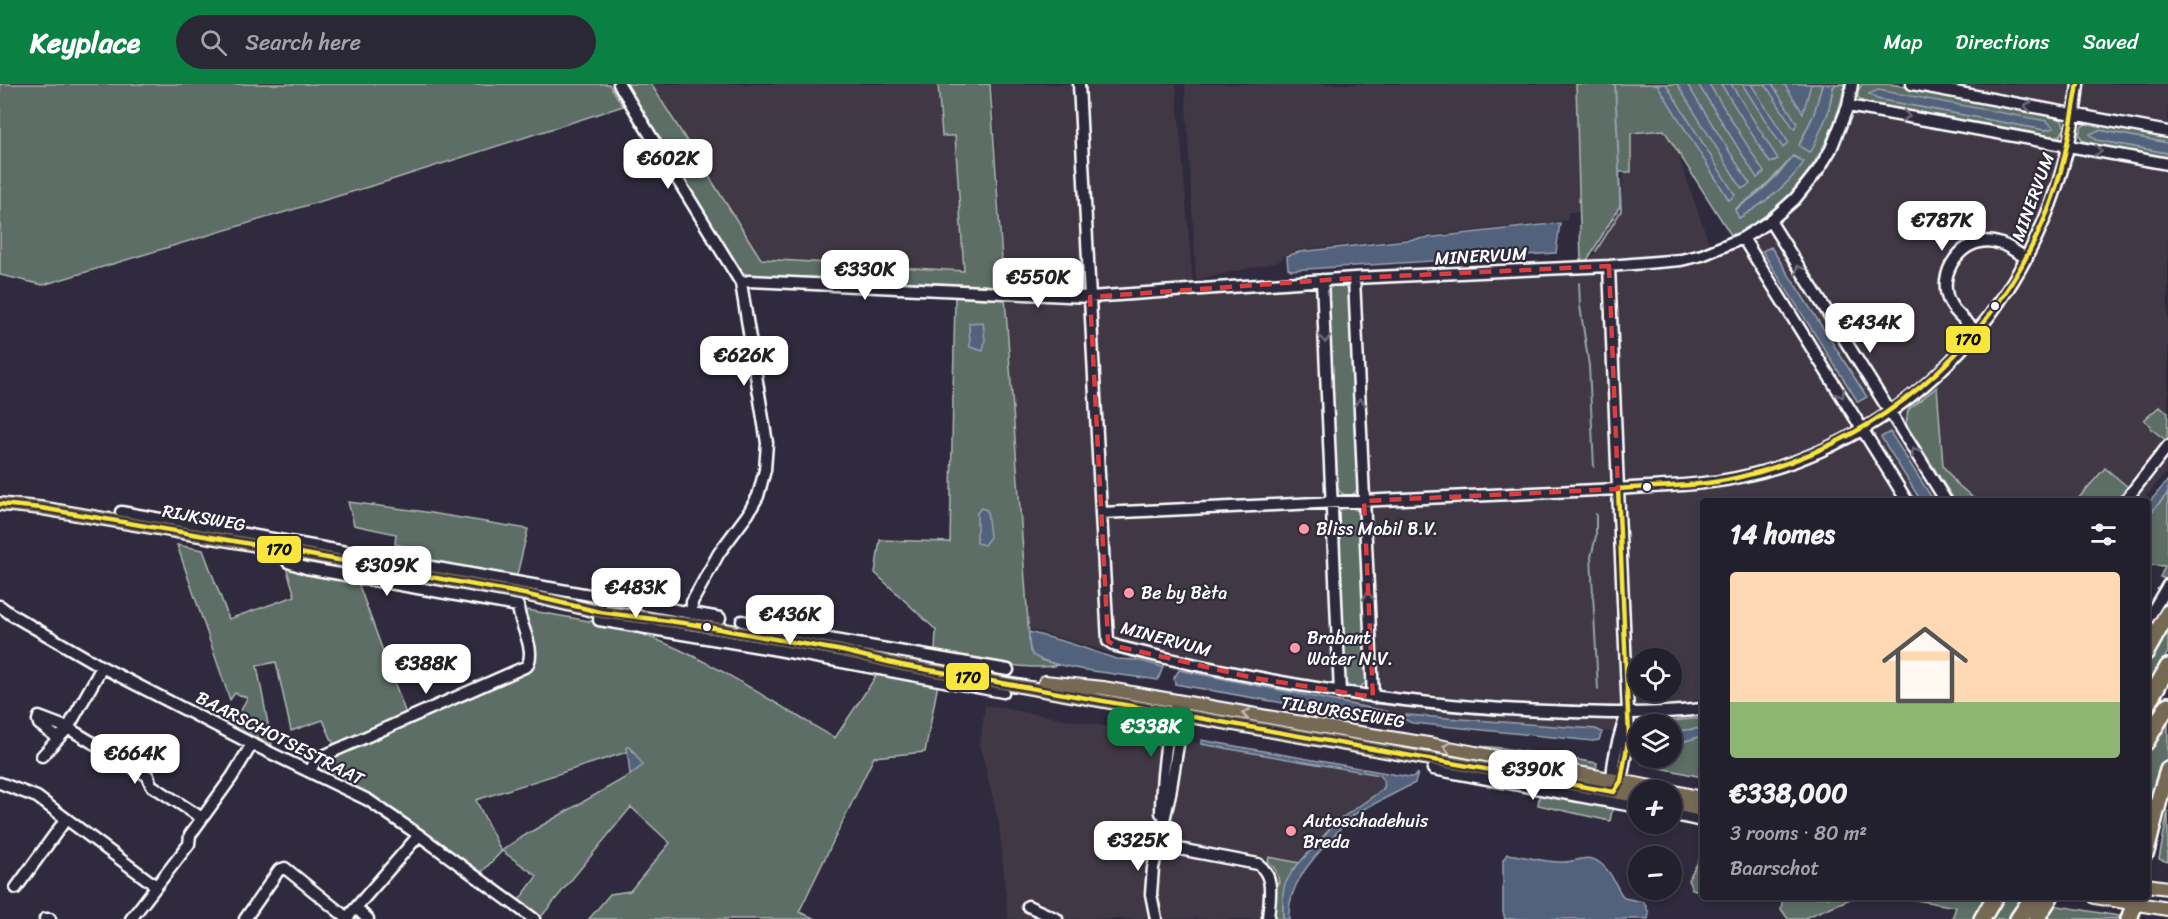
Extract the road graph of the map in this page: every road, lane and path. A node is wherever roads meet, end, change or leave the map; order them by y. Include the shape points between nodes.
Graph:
1 (619, 84) edge
2 (1079, 84) edge
3 (1852, 84) edge
4 (1912, 84) edge
5 (2078, 84) edge
6 (1848, 106) junction
7 (2075, 114) junction
8 (2168, 132) edge
9 (2069, 146) junction
10 (2168, 164) edge
11 (1770, 221) junction
12 (1743, 238) junction
13 (2027, 258) junction
14 (1609, 266) junction
15 (1354, 278) junction
16 (1322, 280) junction
17 (741, 283) junction
18 (1090, 297) junction
19 (1977, 332) junction
20 (1889, 412) junction
21 (1862, 428) junction
22 (2168, 446) edge
23 (1618, 489) junction
24 (1905, 498) edge
25 (1944, 498) edge
26 (2127, 498) edge
27 (1364, 501) junction
28 (1332, 502) junction
29 (0, 504) edge
30 (1101, 513) junction
31 (281, 546) junction
32 (2168, 585) edge
33 (521, 600) junction
34 (0, 606) edge
35 (601, 608) junction
36 (2168, 613) edge
37 (2150, 615) edge
38 (720, 618) dead end
39 (690, 619) junction
40 (742, 621) dead end
41 (2150, 645) edge
42 (843, 646) junction
43 (901, 666) junction
44 (102, 667) junction
45 (2168, 667) edge
46 (1008, 681) junction
47 (1340, 693) junction
48 (1373, 697) junction
49 (2150, 699) edge
50 (2168, 705) edge
51 (1179, 709) junction
52 (1700, 709) edge
53 (1627, 713) junction
54 (68, 728) junction
55 (2150, 735) edge
56 (58, 738) junction
57 (252, 744) junction
58 (42, 756) dead end
59 (1433, 769) dead end
60 (2168, 770) edge
61 (310, 772) junction
62 (1617, 780) junction
63 (1628, 782) edge
64 (0, 783) edge
65 (1614, 792) junction
66 (1628, 794) edge
67 (1682, 794) edge
68 (1700, 798) edge
69 (1628, 805) edge
70 (1682, 806) edge
71 (1700, 810) edge
72 (1682, 816) edge
73 (202, 818) junction
74 (66, 819) junction
75 (1700, 821) edge
76 (419, 835) junction
77 (2150, 836) edge
78 (1158, 845) junction
79 (156, 885) junction
80 (2150, 886) edge
81 (16, 888) dead end
82 (2168, 888) edge
83 (1993, 900) edge
84 (2137, 900) edge
85 (1028, 906) dead end
86 (356, 908) junction
87 (2168, 909) edge
88 (346, 918) edge
89 (45, 919) edge
90 (50, 919) edge
91 (132, 919) edge
92 (245, 919) edge
93 (369, 919) edge
94 (534, 919) edge
95 (1057, 919) edge
96 (1156, 919) edge
97 (1268, 919) edge
98 (1982, 919) edge
99 (2129, 919) edge

1 - 17 street
2 - 18 street, MINERVUM
3 - 6 street, MINERVUM
7 -> 4 street
5 - 7 street, MINERVUM
6 -> 9 street, MINERVUM
6 - 11 street, MINERVUM via 1819,169 1795,199
7 - 8 street
7 - 9 street, MINERVUM
9 -> 10 street, MINERVUM
9 - 13 street, MINERVUM via 2053,201
11 - 12 street, MINERVUM
20 -> 11 street
12 - 14 street, MINERVUM via 1681,260
12 -> 21 street
13 - 19 street, MINERVUM
13 - 19 street, MINERVUM via 1998,242 1983,242 1958,253 1949,268 1948,298
14 - 15 street, MINERVUM
14 - 23 street
15 - 16 street, MINERVUM
27 -> 15 street
16 - 18 street, MINERVUM
16 -> 28 street
17 - 18 street
17 - 39 street via 767,443 765,470 753,505 719,553 692,603
18 - 30 street, MINERVUM
19 - 20 street, MINERVUM via 1952,361
20 - 21 street, MINERVUM
25 -> 20 street
21 - 23 street, MINERVUM via 1821,450 1737,477
21 - 24 street
22 - 26 street
23 - 27 street, MINERVUM
23 - 53 street
27 - 28 street, MINERVUM
48 -> 27 street
28 - 30 street, MINERVUM
28 - 47 street
29 - 31 main road, RIJKSWEG via 123,516
30 - 47 street, MINERVUM via 1108,641 1173,660
31 - 33 main road, RIJKSWEG
31 - 39 street, RIJKSWEG
32 - 37 street
33 - 35 main road, RIJKSWEG
33 - 61 street via 519,615 531,654 527,666 316,759
34 - 44 street, BAARSCHOTSESTRAAT
35 - 39 main road, RIJKSWEG via 625,609 652,618
35 - 43 street, RIJKSWEG via 599,620
36 - 41 highway
38 - 39 street, RIJKSWEG
39 - 42 main road, RIJKSWEG
40 - 42 street, RIJKSWEG
42 - 43 main road, RIJKSWEG
42 - 46 street, RIJKSWEG
43 - 46 main road, RIJKSWEG
44 - 54 street
44 - 57 street, BAARSCHOTSESTRAAT
45 - 49 highway
46 - 51 main road, TILBURGSEWEG
47 - 48 street, MINERVUM
48 - 53 street, MINERVUM via 1506,710
50 - 55 highway
62 -> 51 main road, TILBURGSEWEG via 1434,745
51 - 65 main road, TILBURGSEWEG
51 - 78 street via 1161,793
52 - 53 street, MINERVUM
53 - 62 street via 1629,736
54 - 56 street
54 - 56 street via 39,717 39,724
54 - 73 street via 148,776 151,785
56 - 58 street
57 - 61 street, BAARSCHOTSESTRAAT
57 - 73 street
59 - 69 street
60 - 77 highway
61 - 76 street, BAARSCHOTSESTRAAT via 368,800
62 - 63 main road, TILBURGSEWEG
62 - 65 street
64 - 74 street via 37,797
65 - 66 main road, TILBURGSEWEG
67 - 68 main road, TILBURGSEWEG
70 - 71 main road
72 - 75 street
73 - 79 street via 190,835 189,844
74 - 79 street
74 - 81 street
76 - 86 street
76 - 94 street, BAARSCHOTSESTRAAT
78 - 96 street via 1151,894
78 - 97 street via 1258,864 1270,882
79 - 91 street
80 - 82 main road
83 - 98 highway
84 - 87 main road
84 - 99 highway
85 - 95 street
86 - 88 street
86 - 93 street
88 - 92 street via 285,868 279,870
89 - 90 street

